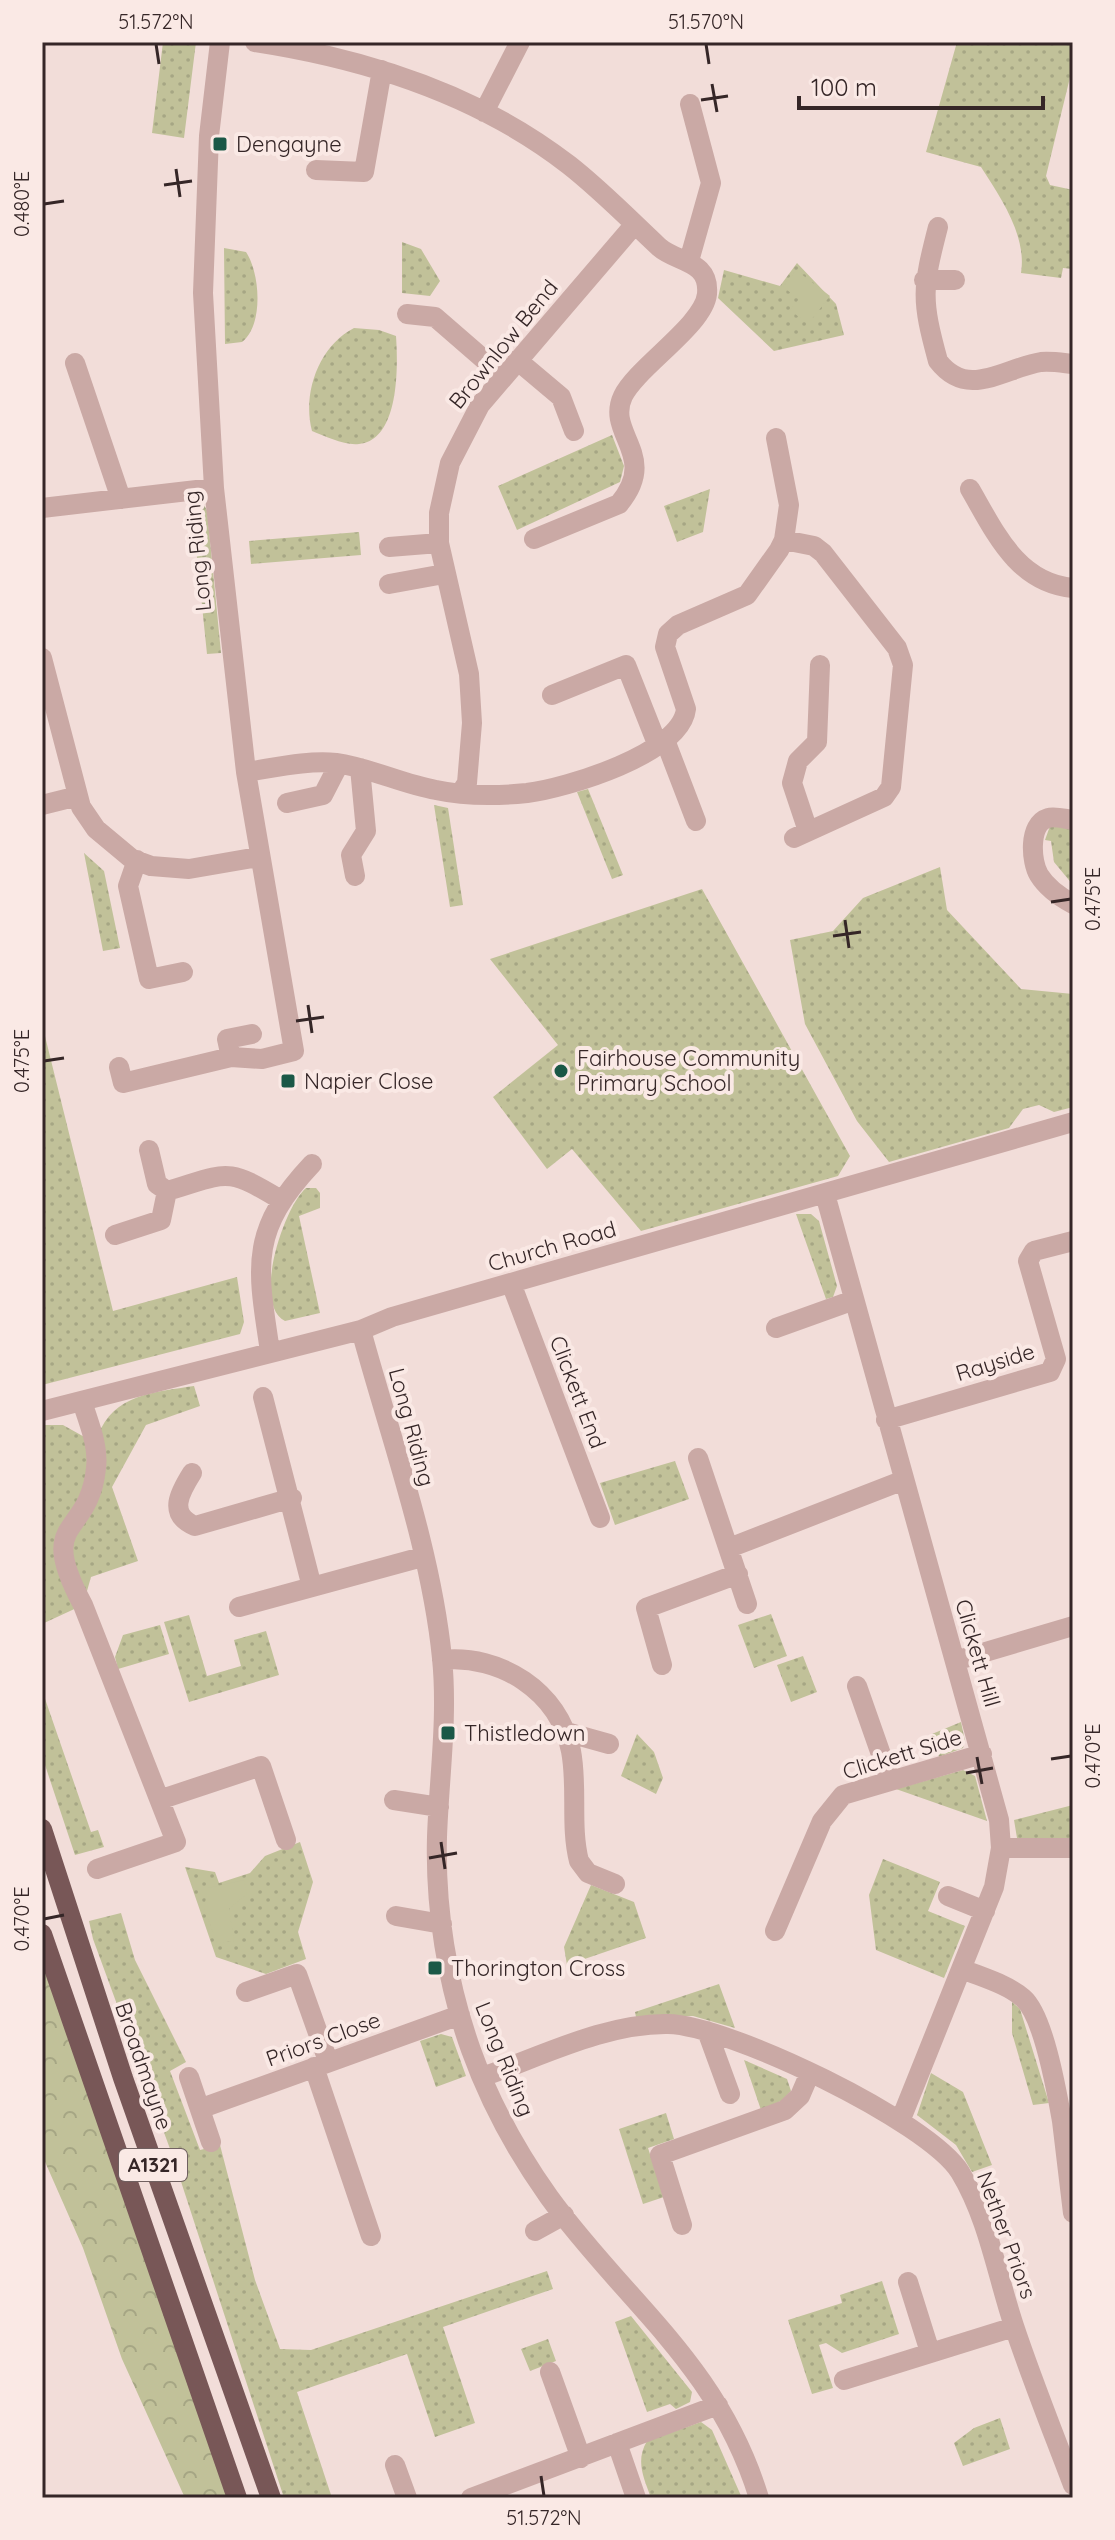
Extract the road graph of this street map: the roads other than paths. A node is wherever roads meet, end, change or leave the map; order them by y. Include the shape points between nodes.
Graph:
1 (220, 42) edge
2 (255, 42) edge
3 (520, 42) edge
4 (382, 70) junction
5 (690, 104) dead end
6 (484, 112) junction
7 (316, 170) dead end
8 (635, 224) junction
9 (938, 227) dead end
10 (689, 261) junction
11 (924, 280) junction
12 (955, 280) dead end
13 (407, 314) dead end
14 (75, 363) dead end
15 (1073, 364) edge
16 (510, 368) junction
17 (574, 431) dead end
18 (776, 438) dead end
19 (214, 488) junction
20 (970, 489) dead end
21 (121, 499) junction
22 (42, 508) edge
23 (534, 539) dead end
24 (784, 540) junction
25 (439, 543) junction
26 (389, 547) dead end
27 (444, 574) junction
28 (389, 584) dead end
29 (1073, 588) edge
30 (42, 658) edge
31 (820, 665) dead end
32 (552, 695) dead end
33 (662, 743) junction
34 (339, 764) junction
35 (360, 768) junction
36 (246, 772) junction
37 (461, 792) junction
38 (78, 796) junction
39 (287, 803) dead end
40 (42, 805) edge
41 (1073, 820) edge
42 (696, 821) dead end
43 (258, 857) junction
44 (137, 860) junction
45 (355, 876) dead end
46 (1073, 904) edge
47 (183, 972) dead end
48 (252, 1034) dead end
49 (231, 1057) junction
50 (119, 1067) dead end
51 (1073, 1122) edge
52 (149, 1150) dead end
53 (312, 1164) dead end
54 (167, 1191) junction
55 (825, 1194) junction
56 (281, 1200) junction
57 (115, 1235) dead end
58 (1073, 1241) edge
59 (511, 1283) junction
60 (854, 1300) junction
61 (776, 1328) dead end
62 (361, 1330) junction
63 (270, 1351) junction
64 (263, 1397) dead end
65 (82, 1401) junction
66 (42, 1411) edge
67 (886, 1420) junction
68 (698, 1458) dead end
69 (192, 1473) dead end
70 (904, 1480) junction
71 (292, 1498) junction
72 (600, 1518) dead end
73 (729, 1548) junction
74 (422, 1557) junction
75 (738, 1574) junction
76 (312, 1587) junction
77 (747, 1604) dead end
78 (239, 1607) dead end
79 (1073, 1626) edge
80 (442, 1660) junction
81 (955, 1661) junction
82 (662, 1665) dead end
83 (857, 1686) dead end
84 (566, 1732) junction
85 (609, 1744) dead end
86 (982, 1754) junction
87 (890, 1780) junction
88 (162, 1799) junction
89 (394, 1800) dead end
90 (439, 1807) junction
91 (42, 1829) edge
92 (286, 1840) dead end
93 (1001, 1848) junction
94 (1073, 1848) edge
95 (97, 1869) dead end
96 (615, 1884) dead end
97 (948, 1896) dead end
98 (985, 1911) junction
99 (396, 1916) dead end
100 (442, 1924) junction
101 (775, 1931) dead end
102 (42, 1934) edge
103 (962, 1969) junction
104 (246, 1992) dead end
105 (460, 2015) junction
106 (707, 2031) junction
107 (321, 2064) junction
108 (809, 2075) junction
109 (189, 2077) dead end
110 (482, 2077) junction
111 (730, 2094) dead end
112 (202, 2108) junction
113 (901, 2119) junction
114 (1068, 2122) edge
115 (211, 2142) dead end
116 (1073, 2213) edge
117 (564, 2215) junction
118 (682, 2225) dead end
119 (535, 2231) dead end
120 (371, 2236) dead end
121 (908, 2282) dead end
122 (1014, 2327) junction
123 (930, 2352) junction
124 (550, 2372) dead end
125 (844, 2380) dead end
126 (718, 2405) junction
127 (617, 2443) junction
128 (581, 2458) junction
129 (395, 2465) dead end
130 (1073, 2485) edge
131 (237, 2498) edge
132 (271, 2498) edge
133 (407, 2498) edge
134 (471, 2498) edge
135 (636, 2498) edge
136 (759, 2498) edge

1 - 19 street, Long Riding via 203,268
2 - 4 street
3 - 6 street
4 - 6 street
4 - 7 street via 364,172
5 - 10 street via 711,183
6 - 8 street via 567,163
8 - 10 street via 663,251
8 - 16 street, Brownlow Bend
9 - 11 street
10 - 23 street via 703,274 705,304 623,396 621,420 636,463 629,492 619,504
11 - 12 street
11 - 15 street via 926,316 938,361 958,380 983,380 1043,362
13 - 16 street via 435,317
14 - 21 street
16 - 17 street via 561,397
16 - 25 street, Brownlow Bend via 468,423 450,463 439,513
18 - 24 street via 789,505
19 - 21 street
19 - 36 street, Long Riding
20 - 29 street via 1009,554 1025,570
21 - 22 street
24 - 31 street via 823,553 889,636 903,665 891,787 884,797 801,834 792,783 798,761 817,742
24 - 33 street via 747,595 668,634 665,647 686,709 681,724
25 - 26 street
25 - 27 street, Brownlow Bend
27 - 28 street
27 - 37 street, Brownlow Bend via 472,706 467,783
30 - 38 street
32 - 33 street via 626,665
33 - 37 street via 640,757 529,792
33 - 42 street
34 - 35 street
34 - 36 street
34 - 39 street via 323,795
35 - 37 street via 435,790
35 - 45 street via 366,831 351,855
36 - 43 street, Long Riding
38 - 40 street
38 - 44 street via 96,829
41 - 46 street via 1042,821 1036,827 1034,851 1040,877
43 - 44 street via 189,869
43 - 49 street, Long Riding via 294,1051 262,1059
44 - 47 street via 128,886 149,979
48 - 49 street via 227,1039
49 - 50 street via 123,1083
51 - 55 street, Church Road
52 - 54 street via 157,1184
53 - 56 street
54 - 56 street via 231,1174
54 - 57 street via 161,1220
55 - 59 street, Church Road
55 - 60 street, Clickett Hill
56 - 63 street via 266,1234 259,1270
58 - 67 street, Rayside via 1034,1251 1028,1261 1056,1359 1050,1372
59 - 62 street, Church Road
59 - 72 street, Clickett End
60 - 61 street
60 - 67 street, Clickett Hill
62 - 63 street, Church Road
62 - 74 street, Long Riding
63 - 65 street, Church Road
64 - 71 street
65 - 66 street, Church Road
65 - 88 street via 97,1466 61,1553
67 - 70 street, Clickett Hill
68 - 73 street
69 - 71 street via 178,1505 183,1519 195,1526
70 - 73 street
70 - 81 street, Clickett Hill
71 - 76 street
73 - 75 street
74 - 76 street
74 - 80 street, Long Riding
75 - 77 street
75 - 82 street via 646,1608
76 - 78 street
79 - 81 street
80 - 84 street via 479,1661 520,1677
80 - 90 street, Long Riding
81 - 86 street, Clickett Hill
83 - 87 street
84 - 85 street
84 - 96 street via 579,1861 588,1873
86 - 87 street, Clickett Side
86 - 93 street, Clickett Hill
87 - 101 street, Clickett Side via 843,1795 832,1807
88 - 92 street via 261,1766
88 - 95 street via 176,1842
89 - 90 street
90 - 100 street, Long Riding
91 - 132 main road, Broadmayne / A1321 via 104,2024
93 - 94 street
93 - 98 street, Clickett Hill
97 - 98 street
98 - 103 street, Clickett Hill
99 - 100 street
100 - 105 street, Long Riding
102 - 131 main road, A1321
103 - 113 street, Clickett Hill
103 - 114 street via 1019,1995 1031,2008
104 - 107 street via 297,1974
105 - 107 street, Priors Close
105 - 110 street, Long Riding
106 - 108 street, Nether Priors
106 - 110 street, Nether Priors via 666,2024 607,2033
106 - 111 street
107 - 112 street, Priors Close
107 - 120 street
108 - 113 street, Nether Priors
108 - 118 street via 800,2096 785,2110 660,2155
109 - 112 street
110 - 117 street, Long Riding via 515,2145
112 - 115 street
113 - 122 street, Nether Priors via 946,2153 971,2192
114 - 116 street
117 - 119 street
117 - 126 street, Long Riding via 675,2342
121 - 123 street
122 - 123 street
122 - 130 street, Nether Priors
123 - 125 street
124 - 128 street
126 - 127 street
126 - 136 street, Long Riding
127 - 128 street
127 - 135 street
128 - 134 street
129 - 133 street

